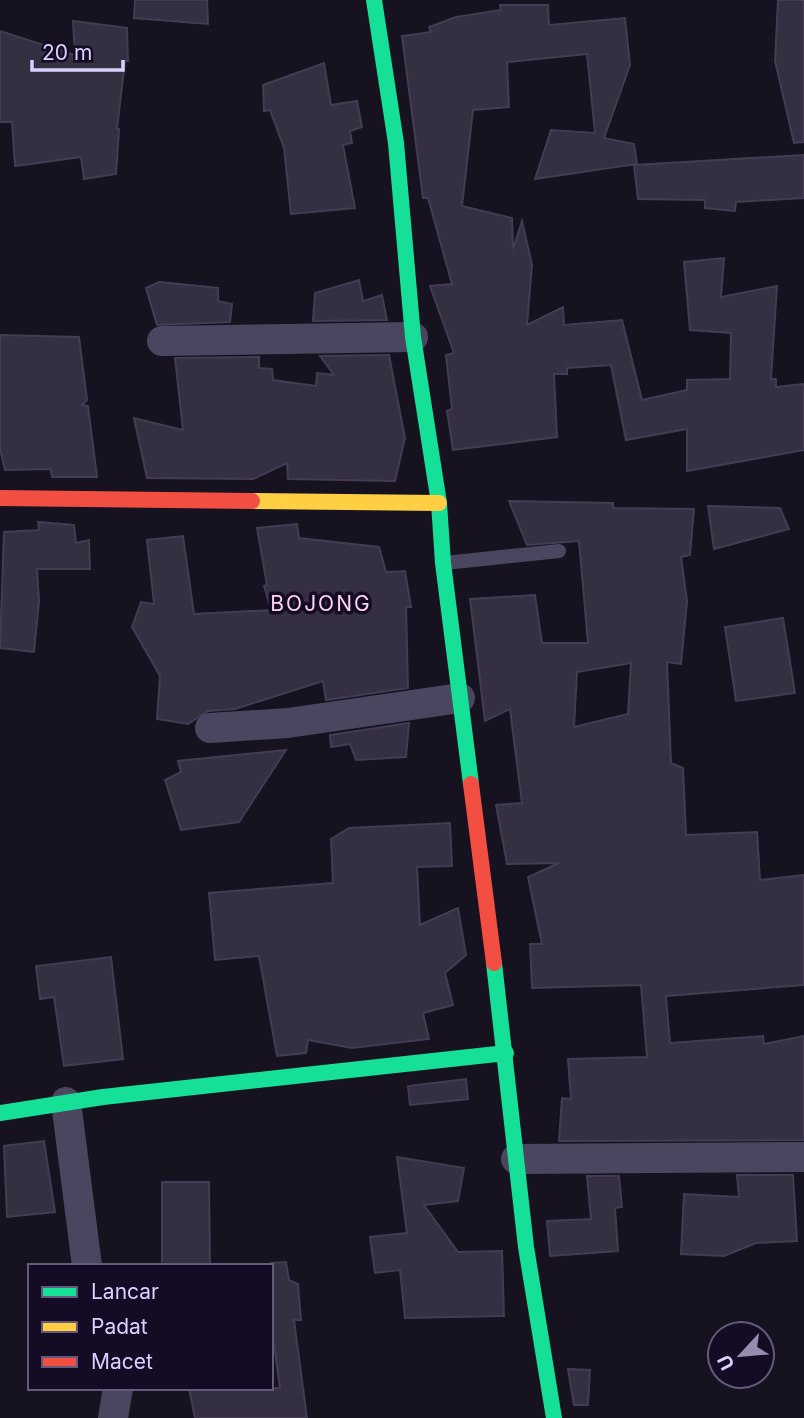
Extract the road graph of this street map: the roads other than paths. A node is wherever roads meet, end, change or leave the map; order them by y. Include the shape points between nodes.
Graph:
1 (374, 0) edge
2 (413, 337) junction
3 (162, 341) dead end
4 (0, 498) edge
5 (439, 503) junction
6 (559, 551) dead end
7 (443, 563) junction
8 (460, 698) junction
9 (210, 728) dead end
10 (506, 1053) junction
11 (66, 1102) junction
12 (0, 1113) edge
13 (804, 1157) edge
14 (516, 1159) junction
15 (88, 1264) edge
16 (118, 1390) edge
17 (113, 1418) edge
18 (554, 1418) edge

1 - 2 street via 396,143
2 - 3 street
2 - 5 street
4 - 5 street
5 - 7 street
6 - 7 lane
7 - 8 street
8 - 9 street via 288,723
8 - 10 street
10 - 11 street
10 - 14 street
11 - 12 street
11 - 15 street
13 - 14 street
14 - 18 street
16 - 17 street

